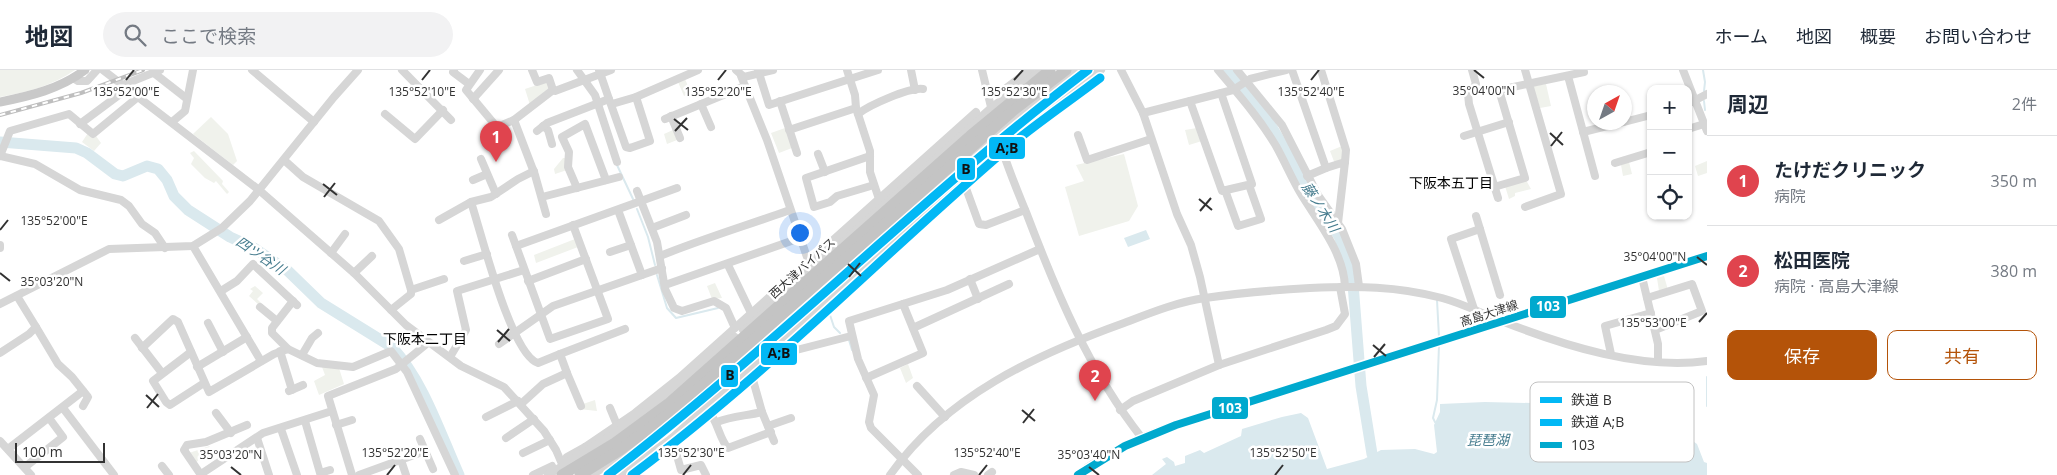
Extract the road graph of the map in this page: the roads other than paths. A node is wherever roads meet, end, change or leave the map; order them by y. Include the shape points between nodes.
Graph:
1 (85, 70) edge
2 (97, 70) edge
3 (103, 70) edge
4 (193, 70) edge
5 (252, 70) edge
6 (358, 70) edge
7 (402, 70) edge
8 (454, 70) edge
9 (480, 70) edge
10 (499, 70) edge
11 (532, 70) edge
12 (577, 70) edge
13 (611, 70) edge
14 (698, 70) edge
15 (773, 70) edge
16 (847, 70) edge
17 (878, 70) edge
18 (911, 70) edge
19 (982, 70) edge
20 (1041, 70) edge
21 (1050, 70) edge
22 (1066, 70) edge
23 (1077, 70) edge
24 (1101, 70) edge
25 (1121, 70) edge
26 (1218, 70) edge
27 (1237, 70) edge
28 (1286, 70) edge
29 (1292, 70) edge
30 (1321, 70) edge
31 (1472, 70) edge
32 (1525, 70) edge
33 (1683, 70) edge
34 (157, 72) edge
35 (599, 72) edge
36 (759, 72) edge
37 (1029, 72) edge
38 (1584, 72) dead end
39 (738, 73) edge
40 (1568, 76) junction
41 (73, 78) junction
42 (850, 78) junction
43 (584, 80) junction
44 (1245, 82) junction
45 (469, 84) junction
46 (1530, 84) junction
47 (1687, 85) edge
48 (742, 86) junction
49 (125, 87) junction
50 (924, 89) dead end
51 (1005, 89) dead end
52 (1235, 89) junction
53 (553, 90) junction
54 (915, 90) junction
55 (1221, 93) junction
56 (1707, 94) edge
57 (138, 97) junction
58 (636, 97) junction
59 (186, 98) junction
60 (473, 99) junction
61 (780, 101) junction
62 (1190, 101) junction
63 (0, 102) edge
64 (610, 102) junction
65 (598, 103) junction
66 (1692, 103) edge
67 (701, 104) junction
68 (991, 108) junction
69 (442, 110) junction
70 (857, 111) junction
71 (750, 112) dead end
72 (976, 112) dead end
73 (1143, 113) junction
74 (1704, 113) edge
75 (384, 114) dead end
76 (1647, 116) edge
77 (451, 120) dead end
78 (514, 120) junction
79 (1632, 120) edge
80 (172, 122) junction
81 (314, 122) junction
82 (1509, 122) junction
83 (80, 124) junction
84 (967, 125) junction
85 (711, 127) dead end
86 (1706, 127) edge
87 (1692, 129) edge
88 (790, 130) junction
89 (1591, 130) edge
90 (1478, 131) junction
91 (1583, 132) junction
92 (997, 134) junction
93 (1078, 135) dead end
94 (1464, 136) dead end
95 (680, 138) dead end
96 (557, 139) dead end
97 (1151, 139) junction
98 (945, 144) junction
99 (1003, 148) junction
100 (797, 153) dead end
101 (1647, 153) edge
102 (818, 154) dead end
103 (0, 156) edge
104 (870, 156) junction
105 (481, 159) dead end
106 (284, 160) junction
107 (928, 160) junction
108 (617, 162) dead end
109 (1346, 162) junction
110 (1615, 163) dead end
111 (962, 164) junction
112 (1326, 168) junction
113 (534, 172) junction
114 (824, 172) junction
115 (487, 174) junction
116 (970, 176) junction
117 (1307, 176) junction
118 (1595, 176) dead end
119 (619, 177) dead end
120 (473, 180) dead end
121 (606, 180) junction
122 (961, 183) junction
123 (1249, 185) junction
124 (874, 186) junction
125 (577, 188) junction
126 (677, 188) dead end
127 (1494, 188) junction
128 (259, 190) junction
129 (1225, 190) junction
130 (637, 192) dead end
131 (496, 194) junction
132 (542, 197) junction
133 (1498, 198) dead end
134 (879, 199) junction
135 (471, 202) junction
136 (640, 202) junction
137 (784, 202) dead end
138 (1526, 207) dead end
139 (618, 210) junction
140 (1025, 210) junction
141 (787, 211) junction
142 (546, 214) dead end
143 (686, 215) dead end
144 (1476, 216) dead end
145 (744, 217) dead end
146 (439, 220) dead end
147 (1338, 223) junction
148 (573, 225) junction
149 (747, 226) junction
150 (652, 228) junction
151 (1480, 229) junction
152 (1343, 231) junction
153 (345, 234) dead end
154 (512, 235) dead end
155 (1329, 239) junction
156 (631, 245) junction
157 (193, 246) junction
158 (516, 246) junction
159 (165, 248) junction
160 (1040, 249) junction
161 (610, 252) dead end
162 (331, 253) junction
163 (486, 254) junction
164 (372, 256) dead end
165 (660, 256) junction
166 (1707, 256) edge
167 (586, 259) junction
168 (464, 261) dead end
169 (809, 262) junction
170 (728, 265) junction
171 (662, 268) junction
172 (524, 270) junction
173 (354, 273) junction
174 (801, 274) junction
175 (642, 275) junction
176 (1642, 277) junction
177 (444, 279) dead end
178 (495, 280) junction
179 (970, 280) junction
180 (528, 281) junction
181 (1009, 284) dead end
182 (665, 285) junction
183 (1358, 286) junction
184 (1344, 287) junction
185 (221, 290) junction
186 (411, 290) junction
187 (597, 290) junction
188 (1501, 291) dead end
189 (818, 292) junction
190 (17, 296) junction
191 (1204, 298) junction
192 (1647, 298) junction
193 (978, 299) junction
194 (0, 304) edge
195 (823, 304) junction
196 (903, 304) junction
197 (260, 307) dead end
198 (1474, 309) junction
199 (391, 310) junction
200 (751, 313) junction
201 (1651, 313) junction
202 (540, 314) junction
203 (277, 321) junction
204 (1502, 322) junction
205 (208, 323) dead end
206 (36, 327) junction
207 (735, 328) junction
208 (913, 328) junction
209 (625, 329) dead end
210 (1655, 330) junction
211 (514, 332) junction
212 (318, 333) dead end
213 (851, 336) junction
214 (135, 338) dead end
215 (247, 338) junction
216 (729, 338) junction
217 (1080, 339) junction
218 (429, 342) junction
219 (499, 344) dead end
220 (142, 348) junction
221 (284, 350) junction
222 (191, 352) junction
223 (223, 352) junction
224 (770, 352) junction
225 (0, 353) edge
226 (560, 354) junction
227 (1611, 354) junction
228 (302, 355) junction
229 (450, 357) junction
230 (746, 357) junction
231 (1707, 361) edge
232 (261, 362) junction
233 (403, 362) junction
234 (1658, 362) junction
235 (1220, 365) junction
236 (754, 366) junction
237 (197, 367) junction
238 (747, 372) junction
239 (162, 373) junction
240 (567, 373) junction
241 (866, 378) junction
242 (204, 383) junction
243 (303, 385) dead end
244 (917, 386) dead end
245 (83, 391) junction
246 (519, 402) junction
247 (83, 406) dead end
248 (581, 406) dead end
249 (706, 407) junction
250 (63, 408) junction
251 (610, 408) dead end
252 (1120, 410) junction
253 (332, 412) junction
254 (762, 412) junction
255 (216, 413) dead end
256 (486, 417) dead end
257 (945, 417) junction
258 (49, 418) junction
259 (791, 418) dead end
260 (534, 419) junction
261 (352, 420) dead end
262 (305, 421) junction
263 (717, 422) junction
264 (247, 425) dead end
265 (336, 425) junction
266 (617, 425) junction
267 (281, 428) junction
268 (769, 429) junction
269 (230, 433) junction
270 (257, 438) junction
271 (506, 438) dead end
272 (672, 438) junction
273 (1142, 438) junction
274 (420, 439) dead end
275 (550, 440) junction
276 (0, 441) edge
277 (774, 441) dead end
278 (743, 442) junction
279 (587, 449) junction
280 (8, 450) junction
281 (425, 451) junction
282 (746, 451) dead end
283 (523, 453) dead end
284 (568, 457) dead end
285 (401, 460) junction
286 (901, 460) junction
287 (162, 466) dead end
288 (552, 466) dead end
289 (24, 467) junction
290 (330, 470) dead end
291 (433, 470) dead end
292 (563, 471) edge
293 (631, 472) edge
294 (201, 474) edge
295 (31, 475) edge
296 (114, 475) edge
297 (169, 475) edge
298 (269, 475) edge
299 (296, 475) edge
300 (352, 475) edge
301 (359, 475) edge
302 (406, 475) edge
303 (455, 475) edge
304 (535, 475) edge
305 (548, 475) edge
306 (567, 475) edge
307 (580, 475) edge
308 (592, 475) edge
309 (621, 475) edge
310 (706, 475) edge
311 (890, 475) edge
312 (918, 475) edge
313 (954, 475) edge
314 (974, 475) edge
315 (1078, 475) edge

1 - 41 main road
2 - 41 street via 87,81
3 - 49 street
4 - 59 street
5 - 81 street
6 - 81 street
7 - 69 street
8 - 45 street
9 - 45 street
10 - 60 street
11 - 53 street via 537,82 549,78
12 - 43 street
13 - 35 street
14 - 58 street
15 - 36 street
16 - 42 street
17 - 42 street
18 - 54 street
19 - 68 street
20 - 37 street
21 - 292 highway, 西大津バイパス, bridge via 977,130 674,398 615,443
22 - 307 highway, 西大津バイパス, bridge via 999,123 674,410
23 - 92 street
24 - 99 street via 1064,95
25 - 73 street
26 - 52 street
27 - 44 street
28 - 44 street
29 - 112 street
30 - 109 street via 1346,150
31 - 90 street via 1476,84 1468,94
32 - 46 street
33 - 47 street
34 - 49 street
34 - 59 street
35 - 43 street
35 - 64 street
36 - 39 street via 747,77
36 - 61 street via 769,105
37 - 51 street
37 - 68 street
38 - 40 street
39 - 48 street
40 - 46 street
40 - 91 street
41 - 63 main road via 45,91
42 - 61 street
42 - 70 street
43 - 53 street
43 - 65 street
44 - 52 street
44 - 117 street via 1282,125
45 - 60 street via 466,90
46 - 82 street via 1499,90
46 - 138 street via 1561,194
48 - 67 street
48 - 71 street
48 - 169 street via 767,140
49 - 57 street
49 - 83 street
50 - 54 street
52 - 55 street
52 - 155 street via 1276,147
53 - 78 street
54 - 70 street
55 - 62 street
55 - 123 street via 1252,184
56 - 66 street
57 - 80 street
57 - 83 street via 93,134
58 - 64 street
58 - 64 street via 650,140 630,148 626,147
59 - 80 street via 185,111
60 - 78 street via 499,126
61 - 88 street
62 - 73 street
62 - 129 street via 1222,191
64 - 65 street
65 - 96 street via 540,129 548,130 552,144
65 - 108 street
66 - 74 street
67 - 85 street
67 - 95 street via 668,118
68 - 84 street
68 - 92 street
69 - 75 street via 415,139
69 - 77 street
70 - 88 street
70 - 104 street
72 - 84 street
73 - 97 street
74 - 86 street
76 - 79 street
78 - 113 street
80 - 128 street
81 - 106 street
82 - 90 street
82 - 127 street via 1525,178
83 - 103 street via 69,114 10,131
84 - 98 street
86 - 87 street
88 - 100 street
89 - 91 street
90 - 94 street
90 - 127 street
91 - 118 street
92 - 99 street
92 - 111 street
93 - 97 street via 1087,160
97 - 191 street via 1191,245
98 - 107 street
98 - 111 street
99 - 116 street
99 - 140 street
101 - 110 street
102 - 114 street
103 - 159 street via 35,164 80,190 121,200 142,224 155,233
104 - 114 street
104 - 124 street
105 - 115 street
106 - 128 street
106 - 186 street via 303,177 379,222 399,250
107 - 134 street
107 - 174 street
109 - 112 street
109 - 147 street
111 - 116 street
111 - 189 street
112 - 117 street
113 - 131 street
113 - 132 street
114 - 124 street via 806,178 814,207 830,202 836,196
115 - 120 street
115 - 131 street
116 - 122 street
117 - 147 street
119 - 121 street
121 - 125 street
121 - 125 street via 585,124 562,137 569,152 568,167
122 - 140 street via 979,224 986,225
122 - 195 street
123 - 129 street
123 - 129 street via 1261,219 1238,226
124 - 134 street
125 - 132 street
126 - 136 street
127 - 133 street
128 - 157 street via 232,221
128 - 162 street
130 - 136 street
131 - 135 street
132 - 142 street
134 - 169 street
135 - 146 street
135 - 163 street
136 - 139 street
136 - 150 street
137 - 141 street
139 - 148 street
139 - 156 street
140 - 160 street
141 - 149 street
141 - 170 street via 796,239
143 - 150 street
144 - 151 street
145 - 149 street
147 - 152 street
148 - 158 street
148 - 167 street
149 - 165 street
150 - 165 street
151 - 188 street
151 - 198 street via 1451,239
152 - 155 street
152 - 183 street via 1356,264
153 - 162 street
154 - 158 street
155 - 184 street via 1341,266
156 - 161 street
156 - 175 street
157 - 159 street
157 - 185 street
158 - 172 street
159 - 190 street via 109,249
160 - 179 street
160 - 217 street
162 - 173 street
163 - 168 street
163 - 178 street
164 - 173 street
165 - 171 street
166 - 176 main road, 高島大津線
167 - 180 street
167 - 187 street
169 - 174 street
170 - 182 street
170 - 200 street
171 - 175 street
171 - 182 street
172 - 178 street
172 - 180 street
173 - 199 street
174 - 189 street
174 - 200 street
174 - 216 street
175 - 187 street
176 - 192 street
176 - 204 main road, 高島大津線
177 - 186 street
178 - 211 street
178 - 229 street via 457,291 466,330
179 - 193 street
179 - 196 street
180 - 202 street
181 - 193 street
182 - 207 street via 674,308 682,311 714,301 721,303
183 - 184 street
183 - 198 street via 1376,286 1434,297
184 - 191 street via 1261,291
184 - 235 street via 1345,314 1336,326
185 - 203 street via 237,281 253,264 295,303
185 - 215 street
186 - 199 street via 411,294
187 - 202 street
187 - 202 street via 608,318 550,339
189 - 195 street
189 - 230 street
190 - 194 street
190 - 206 street
191 - 217 street
191 - 235 street
192 - 201 street
192 - 210 street via 1692,284 1702,311
193 - 208 street
195 - 224 street
196 - 208 street
196 - 213 street via 848,321
197 - 203 street
198 - 204 street
199 - 218 street
200 - 207 street
201 - 210 street
201 - 227 street via 1604,326
202 - 211 street
203 - 221 street via 272,334
204 - 227 street via 1557,342
204 - 273 main road, 高島大津線
205 - 223 street
206 - 225 street
206 - 245 street via 58,364
207 - 216 street
208 - 241 street via 923,354
209 - 226 street
210 - 234 street
211 - 219 street
211 - 226 street via 522,349 534,362
212 - 228 street
213 - 224 street via 777,355
213 - 241 street
214 - 220 street
215 - 223 street
215 - 232 street
216 - 230 street
216 - 266 street
216 - 279 street via 636,419
217 - 252 street
217 - 257 street via 997,378
218 - 229 street
218 - 233 street
220 - 222 street via 173,318 178,322
220 - 239 street
221 - 228 street
221 - 232 street
221 - 243 street via 290,391
222 - 237 street
222 - 239 street
223 - 237 street
224 - 236 street
226 - 240 street
227 - 234 street
228 - 233 street via 317,362 353,367 391,351
229 - 246 street via 461,366 504,387
230 - 236 street
230 - 308 street via 658,432
231 - 234 street
232 - 242 street via 209,392
233 - 253 street via 396,368 328,396
233 - 303 street
235 - 252 street via 1132,401
236 - 238 street
237 - 242 street
238 - 249 street
238 - 254 street via 753,380
239 - 242 street via 154,381 170,405
240 - 246 street via 543,384
240 - 248 street
241 - 286 street via 874,395 869,422 871,428
244 - 257 street
245 - 247 street via 88,397
245 - 250 street
246 - 256 street
246 - 260 street
249 - 263 street
249 - 272 street
250 - 258 street
250 - 296 street via 90,450
251 - 266 street
252 - 273 street
253 - 262 street
253 - 265 street
254 - 263 street via 744,417 734,415
254 - 268 street
255 - 269 street
257 - 286 street
258 - 280 street
258 - 289 street via 63,437
259 - 268 street
260 - 271 street
260 - 275 street
261 - 265 street
262 - 267 street
262 - 290 street via 320,473
263 - 278 street via 728,448
264 - 269 street
265 - 300 street
266 - 279 street
267 - 270 street
267 - 299 street
268 - 277 street
268 - 278 street
269 - 294 street via 187,445 184,450
270 - 294 street
270 - 298 street
272 - 293 street
272 - 310 street via 681,470 702,464
273 - 315 main road via 1093,463
274 - 281 street
275 - 283 street
275 - 292 street
276 - 280 street
278 - 282 street
279 - 284 street
279 - 292 street
280 - 289 street
281 - 285 street
281 - 291 street
285 - 301 street
285 - 302 street
286 - 311 street
286 - 312 street
287 - 297 street
288 - 304 street
289 - 295 street
292 - 305 street
292 - 306 street
293 - 309 street
313 - 314 street via 961,472

